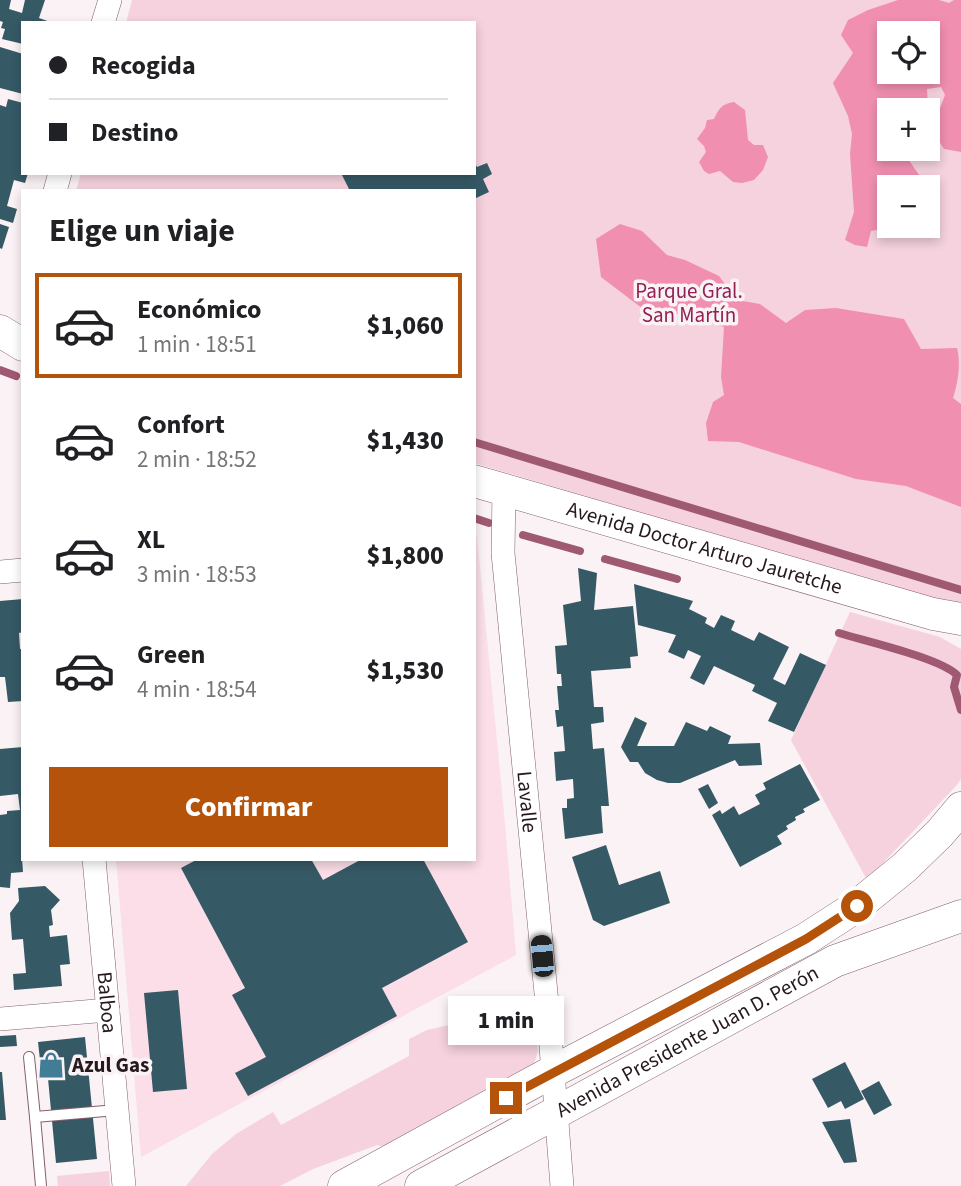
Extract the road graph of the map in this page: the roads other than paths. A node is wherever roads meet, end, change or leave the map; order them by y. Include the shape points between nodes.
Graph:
1 (110, 0) edge
2 (104, 21) edge
3 (0, 331) edge
4 (21, 344) edge
5 (476, 482) edge
6 (504, 490) junction
7 (21, 570) edge
8 (0, 572) edge
9 (947, 617) edge
10 (961, 630) edge
11 (961, 808) edge
12 (94, 861) edge
13 (961, 916) edge
14 (108, 1010) junction
15 (0, 1019) edge
16 (29, 1057) dead end
17 (552, 1072) junction
18 (117, 1110) junction
19 (555, 1113) junction
20 (35, 1117) junction
21 (41, 1186) edge
22 (124, 1186) edge
23 (344, 1186) edge
24 (421, 1186) edge
25 (562, 1186) edge

1 - 2 street
3 - 4 main road
5 - 6 main road, Avenida Doctor Arturo Jauretche
6 - 9 main road, Avenida Doctor Arturo Jauretche
6 - 17 street, Lavalle via 503,553
7 - 8 street
9 - 10 main road, Avenida Doctor Arturo Jauretche
11 - 17 main road, Avenida Presidente Juan D. Perón via 905,867 806,939
12 - 14 street, Balboa
13 - 19 main road, Avenida Presidente Juan D. Perón via 835,961
14 - 15 street
14 - 18 street, Balboa
16 - 20 lane
17 - 19 street, Lavalle
17 - 23 main road, Avenida Presidente Juan D. Perón
18 - 20 lane
18 - 22 street, Balboa
19 - 24 main road, Avenida Presidente Juan D. Perón
19 - 25 street, Lavalle
20 - 21 lane

